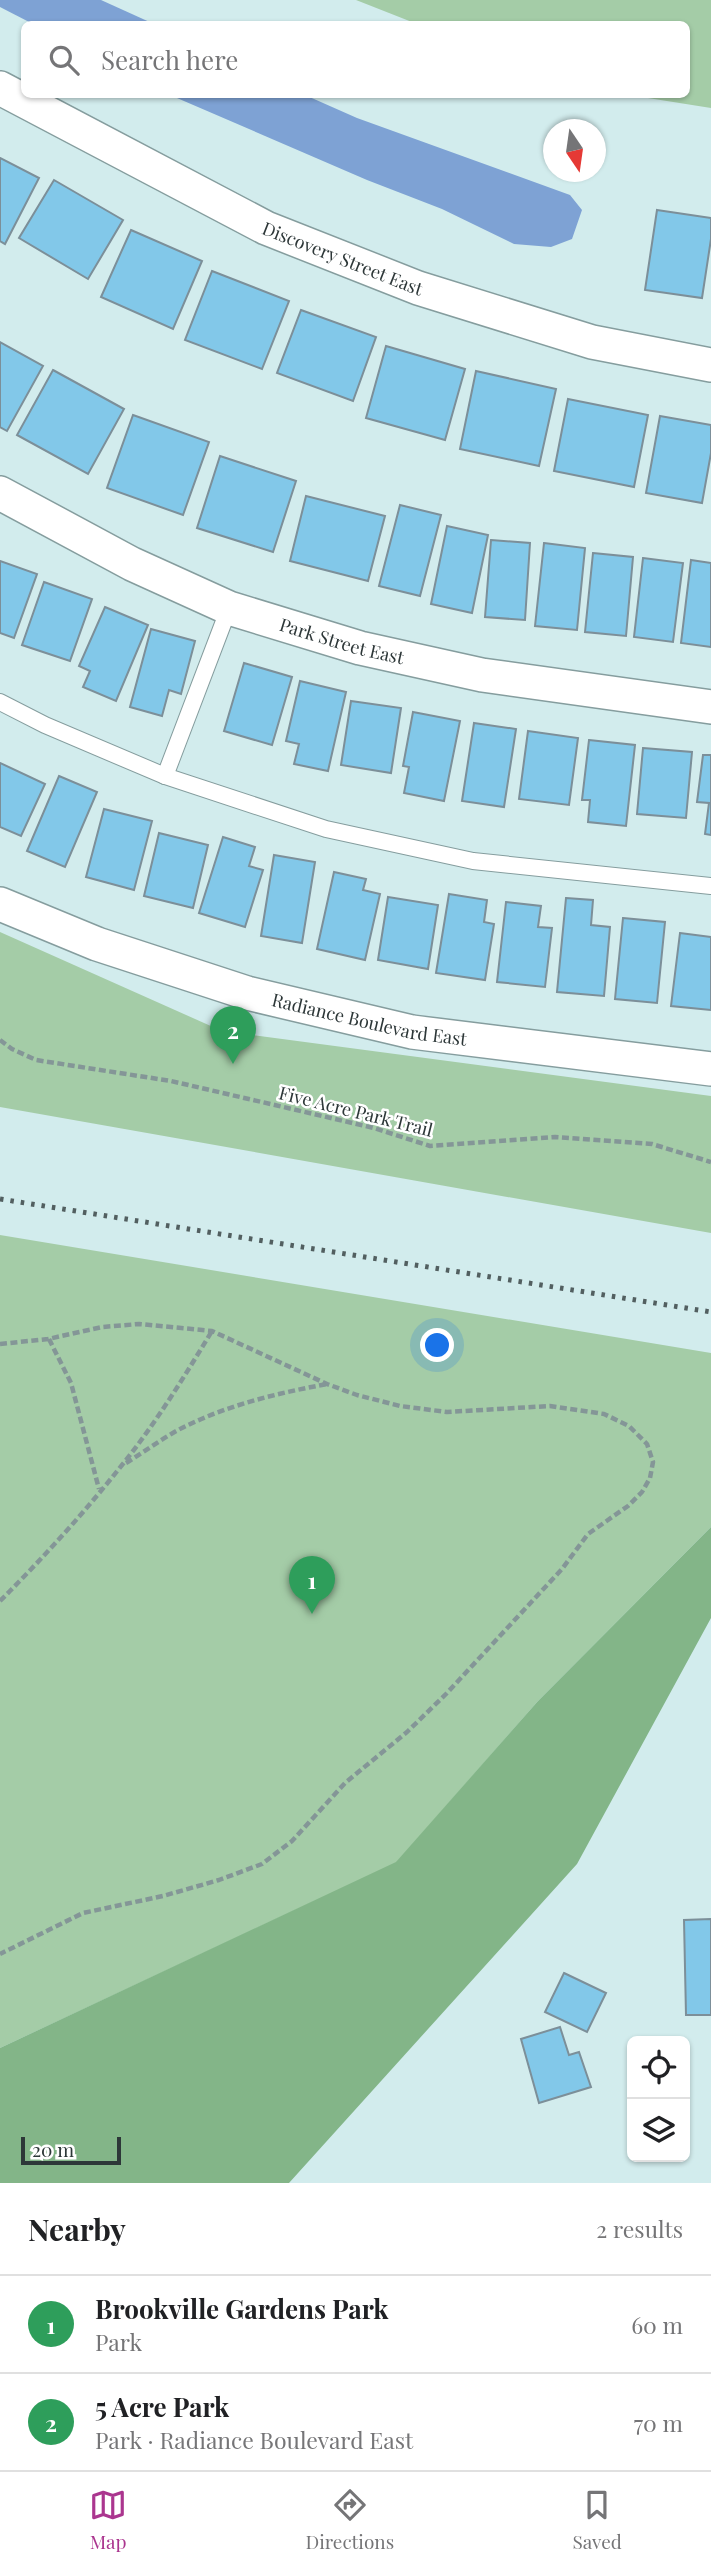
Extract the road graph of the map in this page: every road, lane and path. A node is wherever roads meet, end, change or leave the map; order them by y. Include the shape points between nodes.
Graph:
1 (0, 88) edge
2 (711, 365) edge
3 (0, 493) edge
4 (229, 608) junction
5 (0, 702) edge
6 (711, 706) edge
7 (165, 776) junction
8 (711, 886) edge
9 (0, 904) edge
10 (0, 1040) edge
11 (711, 1069) edge
12 (711, 1163) edge
13 (212, 1331) junction
14 (48, 1339) junction
15 (0, 1344) edge
16 (327, 1384) junction
17 (122, 1465) junction
18 (99, 1490) junction
19 (0, 1601) edge
20 (0, 1954) edge

1 - 2 street, Discovery Street East via 266,229 418,288 578,338
3 - 4 street, Park Street East via 132,564
4 - 6 street, Park Street East via 360,648 482,675
4 - 7 lane
5 - 7 lane
7 - 8 lane via 326,829 473,861
9 - 11 street, Radiance Boulevard East via 97,944 247,993 412,1032
10 - 12 path, Five Acre Park Trail via 36,1060 172,1081 430,1146 555,1137 652,1144
13 - 14 path via 139,1324
13 - 16 path
13 - 17 path
14 - 15 path
14 - 18 path via 71,1383
16 - 17 path via 212,1415
16 - 20 path via 357,1395 447,1412 550,1406 604,1415 629,1426 647,1444 653,1462 650,1478 628,1506 588,1534 562,1569 446,1694 345,1783 292,1841 261,1864 163,1896 83,1913
17 - 18 path
18 - 19 path

